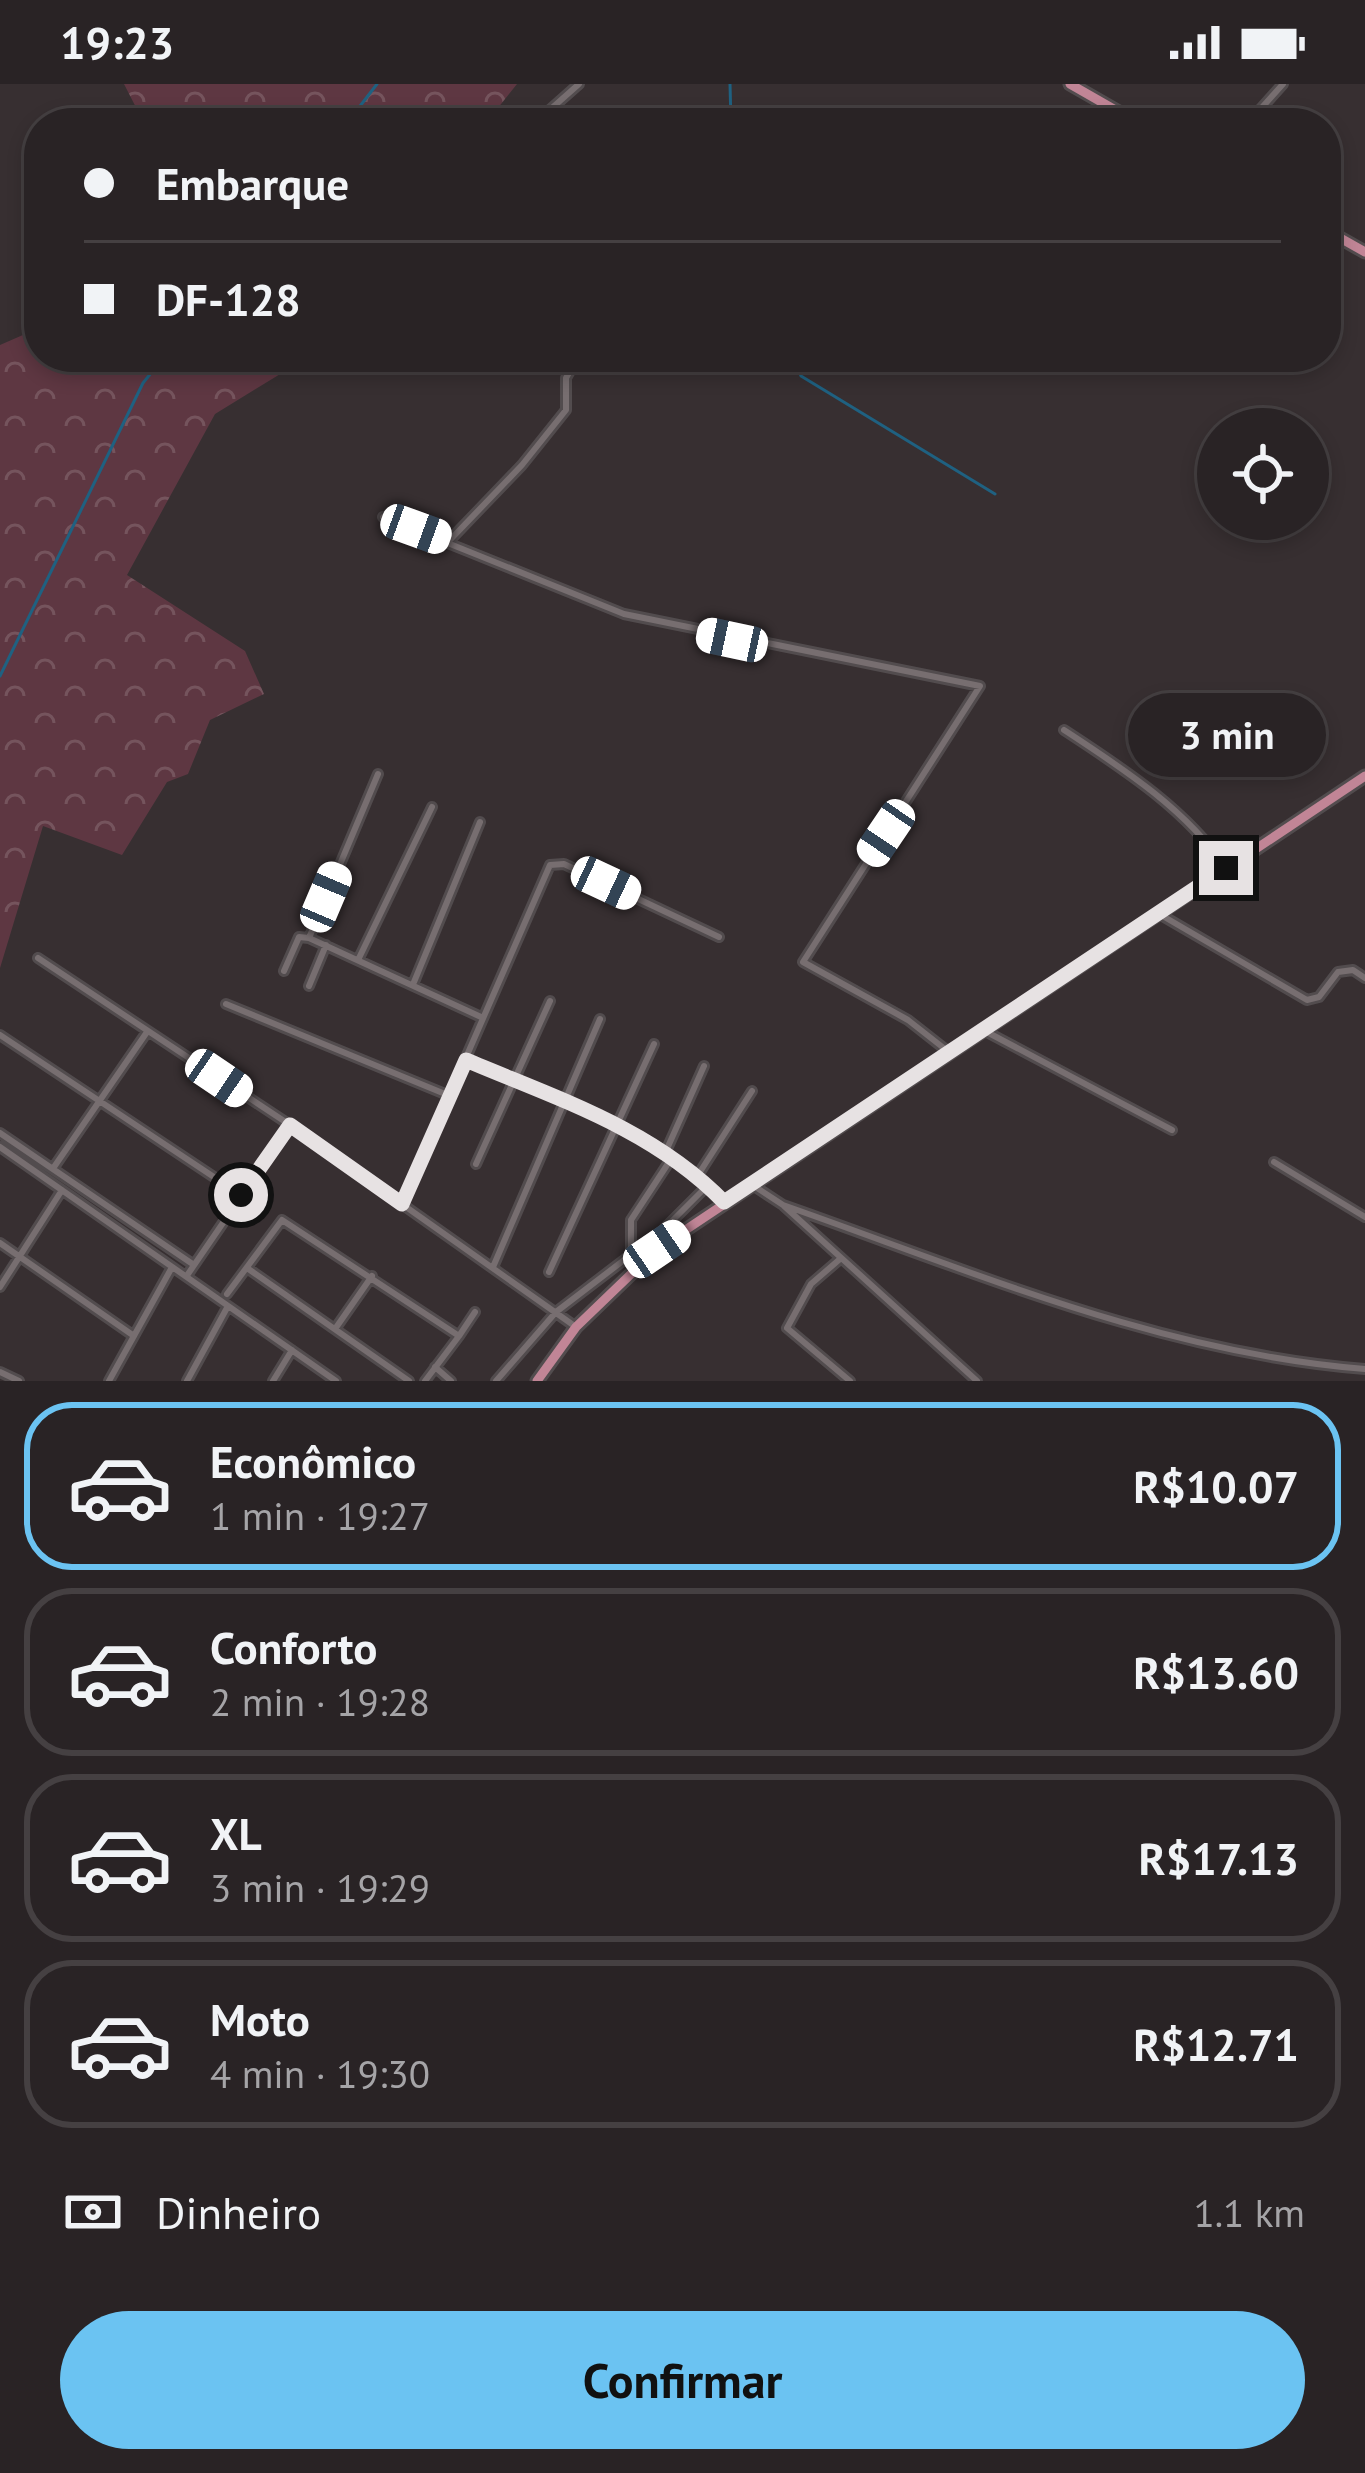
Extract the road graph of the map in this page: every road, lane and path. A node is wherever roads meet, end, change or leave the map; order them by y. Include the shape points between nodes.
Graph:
1 (579, 84) edge
2 (1070, 84) edge
3 (1282, 84) edge
4 (552, 108) edge
5 (1112, 108) edge
6 (1261, 108) edge
7 (570, 372) edge
8 (383, 517) dead end
9 (448, 541) junction
10 (1064, 730) dead end
11 (378, 773) dead end
12 (1365, 776) edge
13 (432, 807) dead end
14 (480, 822) dead end
15 (1226, 868) junction
16 (1158, 913) junction
17 (719, 937) dead end
18 (309, 938) junction
19 (327, 944) junction
20 (38, 958) dead end
21 (359, 958) junction
22 (284, 971) dead end
23 (1365, 978) edge
24 (415, 982) junction
25 (309, 986) dead end
26 (550, 1001) dead end
27 (226, 1004) dead end
28 (482, 1017) junction
29 (600, 1019) dead end
30 (148, 1030) junction
31 (983, 1030) junction
32 (0, 1035) edge
33 (654, 1044) dead end
34 (950, 1053) junction
35 (466, 1060) junction
36 (704, 1066) dead end
37 (513, 1079) junction
38 (752, 1091) dead end
39 (450, 1096) junction
40 (101, 1099) junction
41 (568, 1102) junction
42 (618, 1123) junction
43 (290, 1125) junction
44 (1172, 1130) dead end
45 (0, 1132) edge
46 (0, 1147) edge
47 (668, 1155) junction
48 (1274, 1162) dead end
49 (476, 1165) dead end
50 (54, 1167) junction
51 (698, 1175) junction
52 (751, 1184) junction
53 (708, 1185) junction
54 (62, 1190) junction
55 (241, 1195) junction
56 (724, 1202) junction
57 (402, 1204) junction
58 (783, 1205) junction
59 (1365, 1217) edge
60 (0, 1243) edge
61 (631, 1254) junction
62 (18, 1255) junction
63 (840, 1259) junction
64 (194, 1265) junction
65 (172, 1267) junction
66 (247, 1268) junction
67 (493, 1268) junction
68 (549, 1272) dead end
69 (188, 1274) junction
70 (372, 1276) junction
71 (0, 1287) edge
72 (227, 1294) dead end
73 (228, 1306) junction
74 (476, 1312) dead end
75 (556, 1312) junction
76 (576, 1327) junction
77 (335, 1329) junction
78 (134, 1336) junction
79 (459, 1336) junction
80 (292, 1350) junction
81 (435, 1367) junction
82 (1365, 1369) edge
83 (0, 1372) edge
84 (971, 1379) edge
85 (19, 1381) edge
86 (109, 1381) edge
87 (187, 1381) edge
88 (273, 1381) edge
89 (336, 1381) edge
90 (409, 1381) edge
91 (425, 1381) edge
92 (451, 1381) edge
93 (496, 1381) edge
94 (537, 1381) edge
95 (850, 1381) edge

1 - 4 street
2 - 5 main road
3 - 6 street
7 - 9 street via 566,410
8 - 9 street
9 - 34 street via 624,614 980,686 803,962 908,1019
10 - 15 street via 1126,770
11 - 18 street
12 - 15 main road
13 - 21 street
14 - 24 street
15 - 16 main road
16 - 23 street via 1307,1000 1338,972
16 - 31 main road
17 - 28 street via 557,862
18 - 19 street
18 - 22 street via 298,938
19 - 21 street
19 - 25 street
20 - 30 street
21 - 24 street
24 - 28 street
26 - 37 street
27 - 39 street
28 - 35 street
29 - 41 street
30 - 40 street
30 - 43 street
31 - 34 main road
31 - 44 street
32 - 40 street
33 - 42 street
34 - 52 main road
35 - 37 street
35 - 39 street
36 - 47 street
37 - 41 street
37 - 49 street
38 - 51 street
39 - 57 street
40 - 50 street
40 - 55 street
41 - 42 street
41 - 67 street
42 - 47 street
42 - 68 street
43 - 55 street
43 - 57 street
45 - 50 street
46 - 54 street
47 - 51 street
47 - 61 street via 632,1220
48 - 59 street
50 - 64 street
51 - 53 street
52 - 56 main road
52 - 58 street
53 - 56 street
53 - 61 street
54 - 62 street
54 - 65 street
55 - 64 street
56 - 76 main road via 657,1249
57 - 67 street
58 - 63 street
58 - 82 street via 1075,1310 1171,1336
60 - 62 street
61 - 75 street
62 - 71 street
62 - 78 street
63 - 84 street
63 - 95 street via 812,1284 787,1328
64 - 69 street
65 - 69 street
65 - 78 street
66 - 70 street via 282,1220
66 - 72 street
66 - 77 street
67 - 75 street
69 - 73 street
70 - 77 street
70 - 79 street
73 - 80 street
73 - 87 street
74 - 79 street
75 - 76 street
75 - 93 street
76 - 94 main road
77 - 90 street
78 - 86 street
79 - 81 street
80 - 88 street
80 - 89 street
81 - 91 street
81 - 92 street
83 - 85 street

